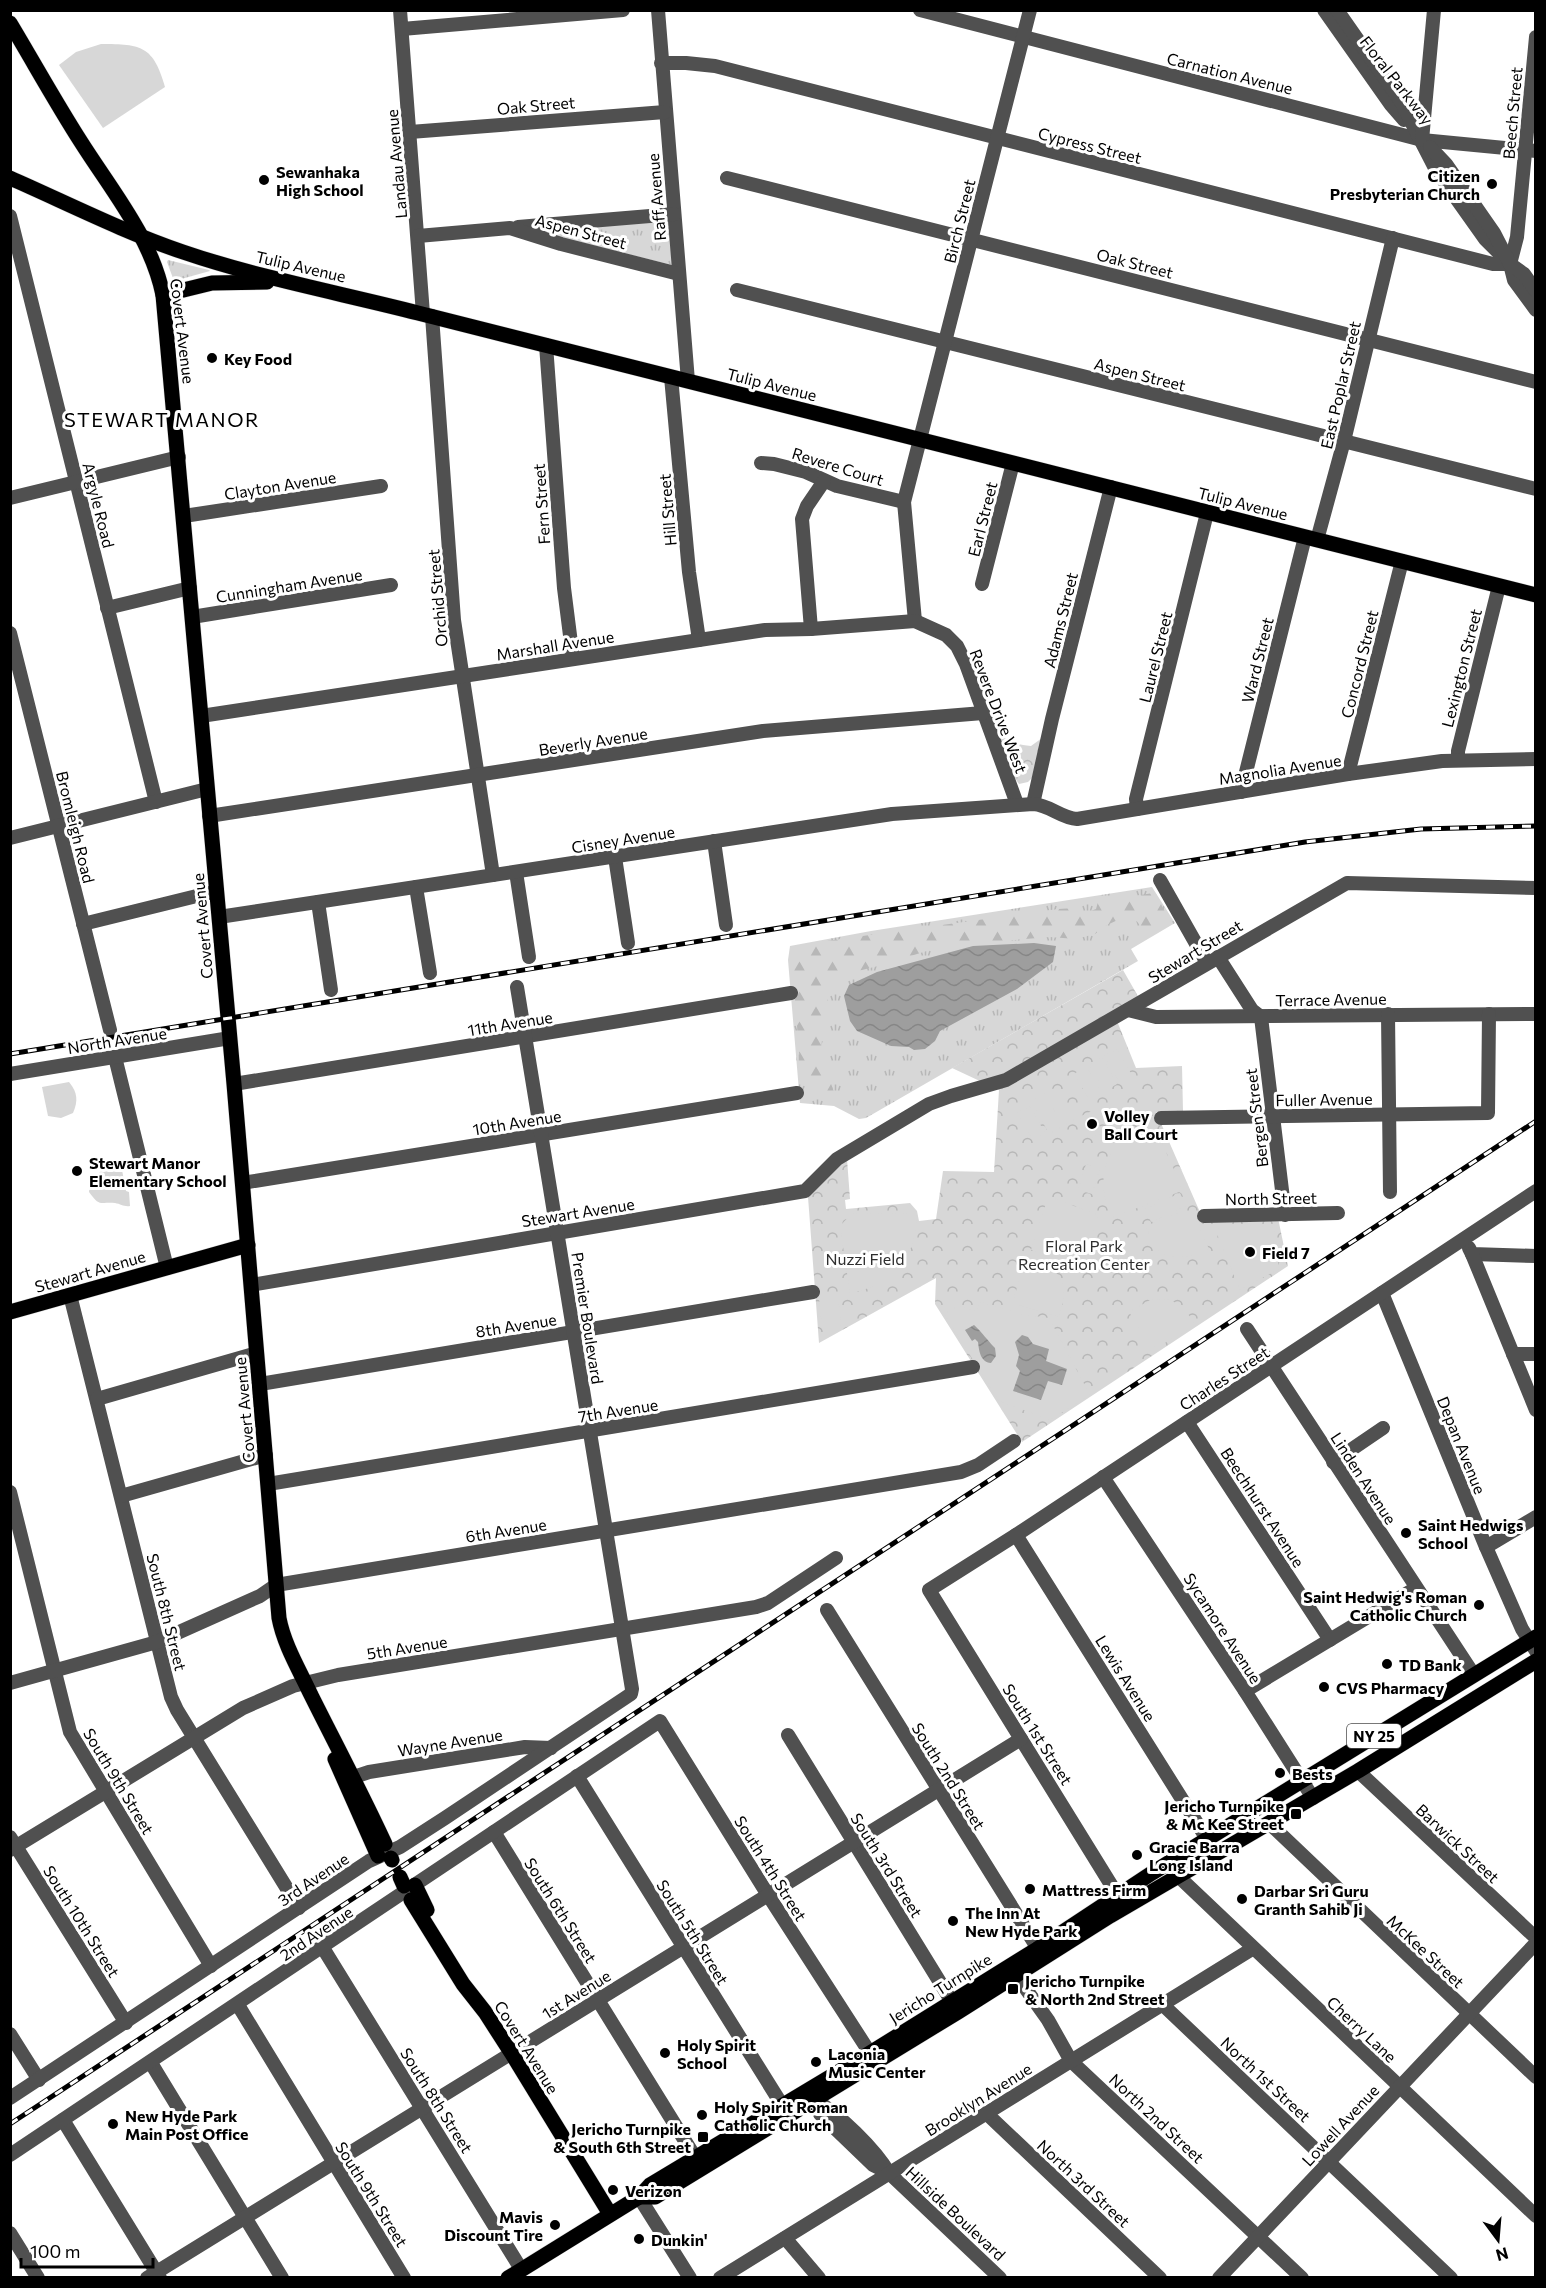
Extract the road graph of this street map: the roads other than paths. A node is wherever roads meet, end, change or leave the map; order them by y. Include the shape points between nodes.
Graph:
1 (400, 10) edge
2 (623, 10) edge
3 (657, 10) edge
4 (920, 10) edge
5 (1030, 10) edge
6 (1324, 10) edge
7 (1337, 10) edge
8 (1434, 10) edge
9 (10, 23) edge
10 (402, 28) junction
11 (1023, 37) junction
12 (1536, 37) edge
13 (1367, 61) junction
14 (661, 63) junction
15 (665, 112) junction
16 (410, 132) junction
17 (997, 139) junction
18 (1422, 140) junction
19 (1530, 151) edge
20 (10, 178) edge
21 (727, 178) dead end
22 (674, 214) junction
23 (10, 216) edge
24 (510, 228) junction
25 (418, 236) junction
26 (142, 237) junction
27 (1393, 238) junction
28 (972, 239) junction
29 (1510, 264) junction
30 (679, 274) junction
31 (289, 281) junction
32 (737, 290) dead end
33 (1536, 291) edge
34 (163, 295) junction
35 (1536, 310) edge
36 (428, 315) junction
37 (1367, 339) junction
38 (945, 343) junction
39 (546, 345) junction
40 (671, 377) junction
41 (688, 381) junction
42 (1536, 382) edge
43 (921, 440) junction
44 (1344, 441) junction
45 (179, 457) junction
46 (1013, 463) junction
47 (761, 464) dead end
48 (824, 481) junction
49 (76, 482) junction
50 (381, 486) dead end
51 (1111, 488) junction
52 (1536, 489) edge
53 (10, 498) edge
54 (904, 502) junction
55 (1207, 513) junction
56 (184, 516) junction
57 (1311, 538) junction
58 (1402, 561) junction
59 (982, 584) dead end
60 (391, 585) dead end
61 (1499, 586) junction
62 (190, 588) junction
63 (1536, 595) edge
64 (107, 608) junction
65 (192, 617) junction
66 (915, 621) junction
67 (811, 629) junction
68 (10, 633) edge
69 (699, 640) junction
70 (573, 659) junction
71 (462, 676) junction
72 (982, 713) junction
73 (201, 716) junction
74 (1458, 759) junction
75 (1536, 759) edge
76 (1043, 761) joint
77 (1348, 774) junction
78 (477, 775) junction
79 (207, 789) junction
80 (1240, 792) junction
81 (156, 802) junction
82 (1017, 804) junction
83 (1033, 804) junction
84 (1137, 809) junction
85 (209, 816) junction
86 (58, 826) junction
87 (10, 838) edge
88 (714, 841) junction
89 (615, 857) junction
90 (516, 872) junction
91 (493, 875) junction
92 (1160, 880) dead end
93 (416, 887) junction
94 (1536, 888) edge
95 (217, 891) junction
96 (318, 902) junction
97 (219, 917) junction
98 (83, 924) junction
99 (726, 925) dead end
100 (628, 943) dead end
101 (529, 957) dead end
102 (1213, 960) junction
103 (430, 973) dead end
104 (517, 987) dead end
105 (331, 990) dead end
106 (791, 993) dead end
107 (1128, 1010) junction
108 (1388, 1014) junction
109 (1489, 1014) junction
110 (1536, 1014) edge
111 (1261, 1017) junction
112 (110, 1030) dead end
113 (525, 1037) junction
114 (230, 1038) junction
115 (115, 1057) junction
116 (10, 1074) edge
117 (234, 1084) junction
118 (797, 1093) dead end
119 (1389, 1114) junction
120 (1273, 1116) junction
121 (1161, 1118) dead end
122 (890, 1128) joint
123 (541, 1134) junction
124 (242, 1183) junction
125 (1536, 1191) edge
126 (1390, 1192) dead end
127 (1338, 1213) dead end
128 (1285, 1215) junction
129 (1204, 1216) dead end
130 (558, 1234) junction
131 (1463, 1240) junction
132 (248, 1245) junction
133 (1472, 1254) junction
134 (1536, 1256) edge
135 (167, 1268) junction
136 (251, 1285) junction
137 (813, 1292) dead end
138 (1382, 1293) junction
139 (70, 1295) junction
140 (10, 1312) edge
141 (1247, 1329) dead end
142 (574, 1333) junction
143 (257, 1353) junction
144 (1513, 1354) junction
145 (1536, 1354) edge
146 (973, 1367) dead end
147 (1270, 1367) junction
148 (260, 1384) junction
149 (97, 1399) junction
150 (1536, 1410) edge
151 (1187, 1422) junction
152 (1383, 1428) dead end
153 (590, 1431) junction
154 (1014, 1441) dead end
155 (266, 1455) junction
156 (1333, 1462) junction
157 (1103, 1477) junction
158 (268, 1484) junction
159 (10, 1492) edge
160 (121, 1496) junction
161 (1536, 1517) edge
162 (606, 1530) junction
163 (1016, 1535) junction
164 (1486, 1547) junction
165 (836, 1558) dead end
166 (276, 1585) junction
167 (1416, 1588) junction
168 (929, 1590) joint
169 (827, 1610) dead end
170 (622, 1630) junction
171 (1330, 1640) junction
172 (157, 1642) junction
173 (1533, 1643) edge
174 (1536, 1661) edge
175 (55, 1670) junction
176 (1474, 1675) junction
177 (305, 1682) junction
178 (10, 1683) edge
179 (632, 1689) joint
180 (1245, 1691) junction
181 (1446, 1692) junction
182 (322, 1716) junction
183 (788, 1735) dead end
184 (638, 1736) joint
185 (194, 1737) junction
186 (1022, 1739) junction
187 (551, 1748) junction
188 (1364, 1767) junction
189 (577, 1776) junction
190 (354, 1777) junction
191 (1302, 1780) junction
192 (938, 1790) junction
193 (105, 1792) junction
194 (1313, 1798) junction
195 (1269, 1823) junction
196 (494, 1832) junction
197 (1207, 1839) junction
198 (853, 1842) junction
199 (12, 1844) edge
200 (387, 1854) junction
201 (1169, 1863) junction
202 (1178, 1876) junction
203 (407, 1883) junction
204 (768, 1895) junction
205 (1118, 1896) junction
206 (411, 1900) dead end
207 (299, 1908) junction
208 (1536, 1938) edge
209 (1536, 1943) edge
210 (683, 1947) junction
211 (323, 1948) junction
212 (1252, 1949) junction
213 (1041, 1954) junction
214 (211, 1966) junction
215 (1013, 1971) junction
216 (597, 2000) junction
217 (1162, 2004) junction
218 (238, 2005) junction
219 (955, 2007) junction
220 (485, 2012) junction
221 (1469, 2014) junction
222 (126, 2022) junction
223 (10, 2034) edge
224 (870, 2053) junction
225 (512, 2054) junction
226 (1071, 2061) junction
227 (151, 2063) junction
228 (1536, 2076) edge
229 (39, 2080) junction
230 (1399, 2087) junction
231 (811, 2095) junction
232 (10, 2098) edge
233 (422, 2108) junction
234 (785, 2110) junction
235 (986, 2113) junction
236 (63, 2120) junction
237 (10, 2155) edge
238 (695, 2157) junction
239 (1329, 2161) junction
240 (333, 2163) junction
241 (889, 2173) junction
242 (639, 2197) junction
243 (610, 2214) junction
244 (1536, 2216) edge
245 (245, 2217) junction
246 (10, 2233) edge
247 (1258, 2236) junction
248 (785, 2238) junction
249 (515, 2273) edge
250 (155, 2276) edge
251 (38, 2277) edge
252 (282, 2277) edge
253 (404, 2277) edge
254 (690, 2277) edge
255 (720, 2277) edge
256 (819, 2277) edge
257 (1000, 2277) edge
258 (1160, 2277) edge
259 (1219, 2277) edge
260 (1302, 2277) edge
261 (1451, 2277) edge

1 - 10 street, Landau Avenue
2 - 10 street
3 - 14 street, Raff Avenue
4 - 11 street, Carnation Avenue
5 - 11 street, Birch Street
6 - 13 street, Floral Parkway
7 - 13 street, Floral Parkway
8 - 18 street
9 - 26 main road, Covert Avenue
10 - 16 street, Landau Avenue
11 - 17 street, Birch Street
11 - 18 street, Carnation Avenue
12 - 19 street, Beech Street
13 - 18 street, Floral Parkway via 1400,100
14 - 15 street, Raff Avenue
14 - 17 street, Cypress Street via 715,66
15 - 16 street, Oak Street
15 - 22 street, Raff Avenue
16 - 25 street, Landau Avenue
17 - 27 street, Cypress Street
17 - 28 street, Birch Street
18 - 19 street, Carnation Avenue
18 - 29 street, Floral Parkway via 1436,170 1467,204 1485,239
19 - 29 street, Beech Street
20 - 26 main road, Tulip Avenue
21 - 28 street, Oak Street
22 - 24 street, Aspen Street
22 - 30 street, Raff Avenue
23 - 49 street, Argyle Road
24 - 25 street, Aspen Street
24 - 30 street, Aspen Street
25 - 36 street, Landau Avenue
26 - 31 main road, Tulip Avenue via 203,259
26 - 34 main road, Covert Avenue
27 - 29 street, Cypress Street via 1493,264
27 - 37 street, East Poplar Street
28 - 37 street, Oak Street
28 - 38 street, Birch Street
29 - 33 street, Floral Parkway via 1524,274
29 - 35 street, Floral Parkway via 1514,280
30 - 41 street, Raff Avenue
31 - 34 main road via 212,283
31 - 36 main road, Tulip Avenue
32 - 38 street, Aspen Street
34 - 45 main road, Covert Avenue
36 - 39 main road, Tulip Avenue
36 - 71 street, Orchid Street
37 - 42 street, Oak Street
37 - 44 street, East Poplar Street
38 - 43 street, Birch Street
38 - 44 street, Aspen Street
39 - 40 main road, Tulip Avenue
39 - 70 street, Fern Street
40 - 41 main road, Tulip Avenue
40 - 69 street, Hill Street
41 - 43 main road, Tulip Avenue
43 - 46 main road, Tulip Avenue
43 - 54 street
44 - 52 street, Aspen Street
44 - 57 street, East Poplar Street
45 - 49 street
45 - 56 main road, Covert Avenue
46 - 51 main road, Tulip Avenue
46 - 59 street, Earl Street
47 - 48 street, Revere Court via 806,472
48 - 54 street, Revere Court
48 - 67 street via 802,519
49 - 53 street
49 - 64 street, Argyle Road
50 - 56 street, Clayton Avenue
51 - 55 main road, Tulip Avenue
51 - 76 street, Adams Street
54 - 66 street
55 - 57 main road, Tulip Avenue
55 - 84 street, Laurel Street via 1136,799
56 - 62 main road, Covert Avenue
57 - 58 main road, Tulip Avenue
57 - 80 street, Ward Street
58 - 61 main road, Tulip Avenue
58 - 77 street, Concord Street
60 - 65 street, Cunningham Avenue
61 - 63 main road, Tulip Avenue
61 - 74 street, Lexington Street
62 - 64 street
62 - 65 main road, Covert Avenue
64 - 81 street, Argyle Road
65 - 73 main road, Covert Avenue
66 - 67 street, Marshall Avenue
66 - 72 street, Revere Drive West via 946,634 957,646
67 - 69 street, Marshall Avenue via 765,630
68 - 86 street, Bromleigh Road
69 - 70 street, Marshall Avenue
70 - 71 street, Marshall Avenue
71 - 73 street, Marshall Avenue
71 - 78 street, Orchid Street
72 - 78 street, Beverly Avenue via 763,731
72 - 82 street, Revere Drive West
73 - 79 main road, Covert Avenue
74 - 75 street, Magnolia Avenue
74 - 77 street, Magnolia Avenue
76 - 83 street, Revere Drive West
77 - 80 street, Magnolia Avenue
78 - 85 street, Beverly Avenue
78 - 91 street, Orchid Street
79 - 81 street
79 - 85 main road, Covert Avenue
80 - 84 street, Magnolia Avenue
81 - 86 street
82 - 83 street, Cisney Avenue
82 - 88 street, Cisney Avenue via 891,814
83 - 84 street, Magnolia Avenue via 1073,819
85 - 95 main road, Covert Avenue
86 - 87 street
86 - 98 street, Bromleigh Road
88 - 89 street, Cisney Avenue
88 - 99 street
89 - 90 street, Cisney Avenue
89 - 100 street
90 - 91 street, Cisney Avenue
90 - 101 street
91 - 93 street, Cisney Avenue
92 - 102 street
93 - 96 street, Cisney Avenue
93 - 103 street
94 - 102 street, Stewart Street via 1349,882
95 - 97 main road, Covert Avenue
95 - 98 street
96 - 97 street, Cisney Avenue
96 - 105 street
97 - 114 main road, Covert Avenue
98 - 112 street, Bromleigh Road
102 - 107 street, Stewart Street
102 - 111 street
104 - 113 street, Premier Boulevard
106 - 113 street, 11th Avenue
107 - 111 street, Terrace Avenue via 1156,1017
107 - 122 street, Stewart Street via 1005,1080 939,1100
108 - 109 street, Terrace Avenue
108 - 111 street, Terrace Avenue
108 - 119 street
109 - 110 street, Terrace Avenue
109 - 119 street, Fuller Avenue via 1488,1113
111 - 120 street, Bergen Street
113 - 117 street, 11th Avenue
113 - 123 street, Premier Boulevard
114 - 115 street, North Avenue
114 - 117 main road, Covert Avenue
115 - 116 street, North Avenue
115 - 135 street
117 - 124 main road, Covert Avenue
118 - 123 street, 10th Avenue
119 - 120 street, Fuller Avenue
119 - 126 street
120 - 121 street, Fuller Avenue
120 - 128 street, Bergen Street
122 - 130 street, Stewart Avenue via 837,1159 805,1191
123 - 124 street, 10th Avenue
123 - 130 street, Premier Boulevard
124 - 132 main road, Covert Avenue
125 - 131 street, Charles Street
127 - 128 street, North Street
128 - 129 street, North Street
130 - 136 street, Stewart Avenue
130 - 142 street, Premier Boulevard
131 - 133 street
131 - 138 street, Charles Street
132 - 135 main road, Stewart Avenue
132 - 136 main road, Covert Avenue
133 - 134 street
133 - 144 street
135 - 139 main road, Stewart Avenue
136 - 143 main road, Covert Avenue
137 - 142 street, 8th Avenue
138 - 147 street, Charles Street
138 - 164 street, Depan Avenue
139 - 140 main road, Stewart Avenue
139 - 149 street, South 8th Street
141 - 147 street, Linden Avenue
142 - 148 street, 8th Avenue
142 - 153 street, Premier Boulevard
143 - 148 main road, Covert Avenue
143 - 149 street
144 - 145 street
144 - 150 street
146 - 153 street, 7th Avenue
147 - 151 street, Charles Street
147 - 156 street, Linden Avenue
148 - 155 main road, Covert Avenue
149 - 160 street, South 8th Street
151 - 157 street, Charles Street
151 - 171 street, Beechhurst Avenue
152 - 156 street
153 - 158 street, 7th Avenue
153 - 162 street, Premier Boulevard
154 - 162 street, 6th Avenue via 961,1472
155 - 158 main road, Covert Avenue
155 - 160 street
156 - 167 street, Linden Avenue
157 - 163 street, Charles Street
157 - 180 street, Sycamore Avenue
158 - 166 main road, Covert Avenue
159 - 175 street, South 9th Street
160 - 172 street, South 8th Street
161 - 164 street
162 - 166 street, 6th Avenue
162 - 170 street, Premier Boulevard
163 - 168 street, Charles Street
163 - 197 street, Lewis Avenue
164 - 173 street, Depan Avenue
165 - 170 street, 5th Avenue via 762,1606
166 - 172 street, 6th Avenue via 260,1596
166 - 177 main road, Covert Avenue via 282,1631
167 - 171 street
167 - 176 street, Linden Avenue
168 - 186 street, South 1st Street
169 - 192 street, South 2nd Street
170 - 177 street, 5th Avenue
170 - 179 street, Premier Boulevard
171 - 180 street
172 - 175 street, 6th Avenue
172 - 185 street, South 8th Street via 171,1697
173 - 176 main road, Jericho Turnpike / NY 25
174 - 188 main road, Jericho Turnpike / NY 25
175 - 178 street, 6th Avenue
175 - 193 street, South 9th Street via 70,1732
176 - 181 main road, Jericho Turnpike / NY 25
177 - 182 main road, Covert Avenue
177 - 185 street, 5th Avenue via 243,1708
179 - 187 street, 3rd Avenue via 626,1699
180 - 191 street, Sycamore Avenue
181 - 188 main road via 1447,1703
181 - 191 main road, Jericho Turnpike / NY 25
182 - 190 main road, Covert Avenue
182 - 200 main road via 342,1775
183 - 198 street, South 3rd Street
184 - 189 street, 2nd Avenue
184 - 204 street, South 4th Street via 660,1721
185 - 193 street, 5th Avenue
185 - 207 street, South 8th Street
186 - 192 street, 1st Avenue
186 - 205 street, South 1st Street
187 - 190 street, Wayne Avenue via 525,1747
187 - 200 street, 3rd Avenue
188 - 194 main road, Jericho Turnpike / NY 25
188 - 208 street, Barwick Street
189 - 196 street, 2nd Avenue
189 - 210 street, South 5th Street
190 - 200 main road, Covert Avenue
191 - 194 street, Sycamore Avenue
191 - 197 main road, Jericho Turnpike / NY 25
192 - 198 street, 1st Avenue
192 - 213 street, South 2nd Street
193 - 199 street, 5th Avenue
193 - 214 street, South 9th Street
194 - 195 main road, Jericho Turnpike / NY 25
195 - 202 main road, Jericho Turnpike / NY 25
195 - 221 street, McKee Street
196 - 203 street, 2nd Avenue
196 - 216 street, South 6th Street
197 - 201 main road, Jericho Turnpike / NY 25
198 - 204 street, 1st Avenue
198 - 219 street, South 3rd Street
199 - 222 street, South 10th Street
200 - 207 street, 3rd Avenue
201 - 202 street, Cherry Lane
201 - 205 main road, Jericho Turnpike / NY 25
202 - 212 street, Cherry Lane
202 - 213 main road, Jericho Turnpike / NY 25
203 - 211 street, 2nd Avenue
203 - 220 main road via 469,1976
204 - 210 street, 1st Avenue
204 - 224 street, South 4th Street
205 - 213 main road, Jericho Turnpike / NY 25
206 - 220 main road, Covert Avenue
207 - 214 street, 3rd Avenue
209 - 221 street, Lowell Avenue
210 - 216 street, 1st Avenue
210 - 234 street, South 5th Street
211 - 218 street, 2nd Avenue
211 - 233 street, South 8th Street
212 - 217 street, Brooklyn Avenue
212 - 230 street, Cherry Lane
213 - 215 main road, Jericho Turnpike / NY 25
214 - 222 street, 3rd Avenue
215 - 219 main road, Jericho Turnpike / NY 25
215 - 226 street, North 2nd Street
216 - 225 street, 1st Avenue
216 - 238 street, South 6th Street
217 - 226 street, Brooklyn Avenue
217 - 239 street, North 1st Street
218 - 227 street, 2nd Avenue
218 - 240 street, South 9th Street
219 - 224 main road, Jericho Turnpike / NY 25
219 - 231 main road, Jericho Turnpike / NY 25
220 - 225 main road, Covert Avenue
221 - 228 street, McKee Street
221 - 230 street, Lowell Avenue
222 - 229 street, 3rd Avenue
223 - 229 street
224 - 231 main road, Jericho Turnpike / NY 25
225 - 233 street, 1st Avenue
225 - 243 main road, Covert Avenue
226 - 235 street, Brooklyn Avenue
226 - 247 street, North 2nd Street
227 - 236 street, 2nd Avenue
227 - 245 street
229 - 232 street, 3rd Avenue
230 - 239 street, Lowell Avenue
230 - 244 street, Cherry Lane
231 - 234 main road, Jericho Turnpike / NY 25
231 - 241 street, Hillside Boulevard via 881,2158
233 - 240 street, 1st Avenue
233 - 249 street, South 8th Street
234 - 238 main road, Jericho Turnpike / NY 25
234 - 242 main road, Jericho Turnpike / NY 25 via 655,2197
235 - 241 street, Brooklyn Avenue
235 - 258 street, North 3rd Street
236 - 237 street, 2nd Avenue
236 - 250 street
238 - 242 main road, Jericho Turnpike / NY 25 via 650,2185
239 - 247 street, Lowell Avenue
239 - 261 street, North 1st Street
240 - 245 street, 1st Avenue
240 - 253 street, South 9th Street
241 - 248 street, Brooklyn Avenue
241 - 257 street, Hillside Boulevard
242 - 243 main road, Jericho Turnpike / NY 25
242 - 254 street
243 - 249 main road, Jericho Turnpike / NY 25
245 - 250 street, 1st Avenue
245 - 252 street
246 - 251 street
247 - 259 street, Lowell Avenue
247 - 260 street, North 2nd Street
248 - 255 street, Brooklyn Avenue
248 - 256 street

